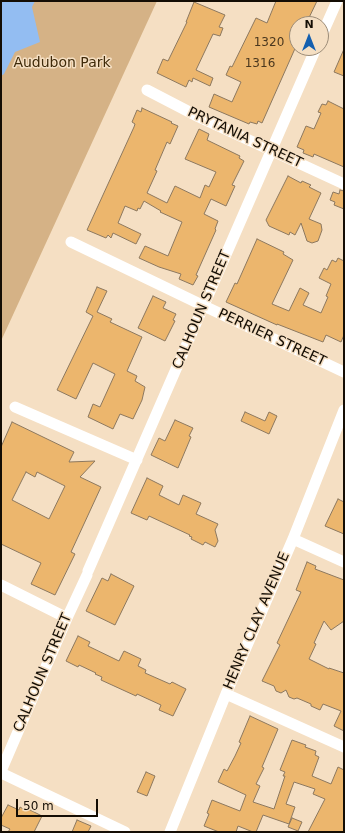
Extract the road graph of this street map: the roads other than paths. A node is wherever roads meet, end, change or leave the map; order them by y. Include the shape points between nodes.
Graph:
1 (337, 1) edge
2 (329, 19) edge
3 (313, 56) edge
4 (147, 90) dead end
5 (271, 151) junction
6 (344, 184) edge
7 (71, 242) dead end
8 (204, 306) junction
9 (344, 372) edge
10 (14, 408) dead end
11 (344, 410) edge
12 (137, 460) junction
13 (293, 539) junction
14 (344, 562) edge
15 (1, 585) edge
16 (67, 618) junction
17 (226, 694) junction
18 (344, 747) edge
19 (1, 772) edge
20 (126, 832) edge
21 (170, 832) edge

1 - 2 street
3 - 5 street, CALHOUN STREET
4 - 5 street, PRYTANIA STREET
5 - 6 street, PRYTANIA STREET
5 - 8 street, CALHOUN STREET
7 - 8 street, PERRIER STREET
8 - 9 street, PERRIER STREET
8 - 12 street, CALHOUN STREET
10 - 12 street
11 - 13 street, HENRY CLAY AVENUE
12 - 16 street, CALHOUN STREET
13 - 14 street
13 - 17 street, HENRY CLAY AVENUE
15 - 16 street
16 - 19 street, CALHOUN STREET
17 - 18 street
17 - 21 street, HENRY CLAY AVENUE
19 - 20 street

